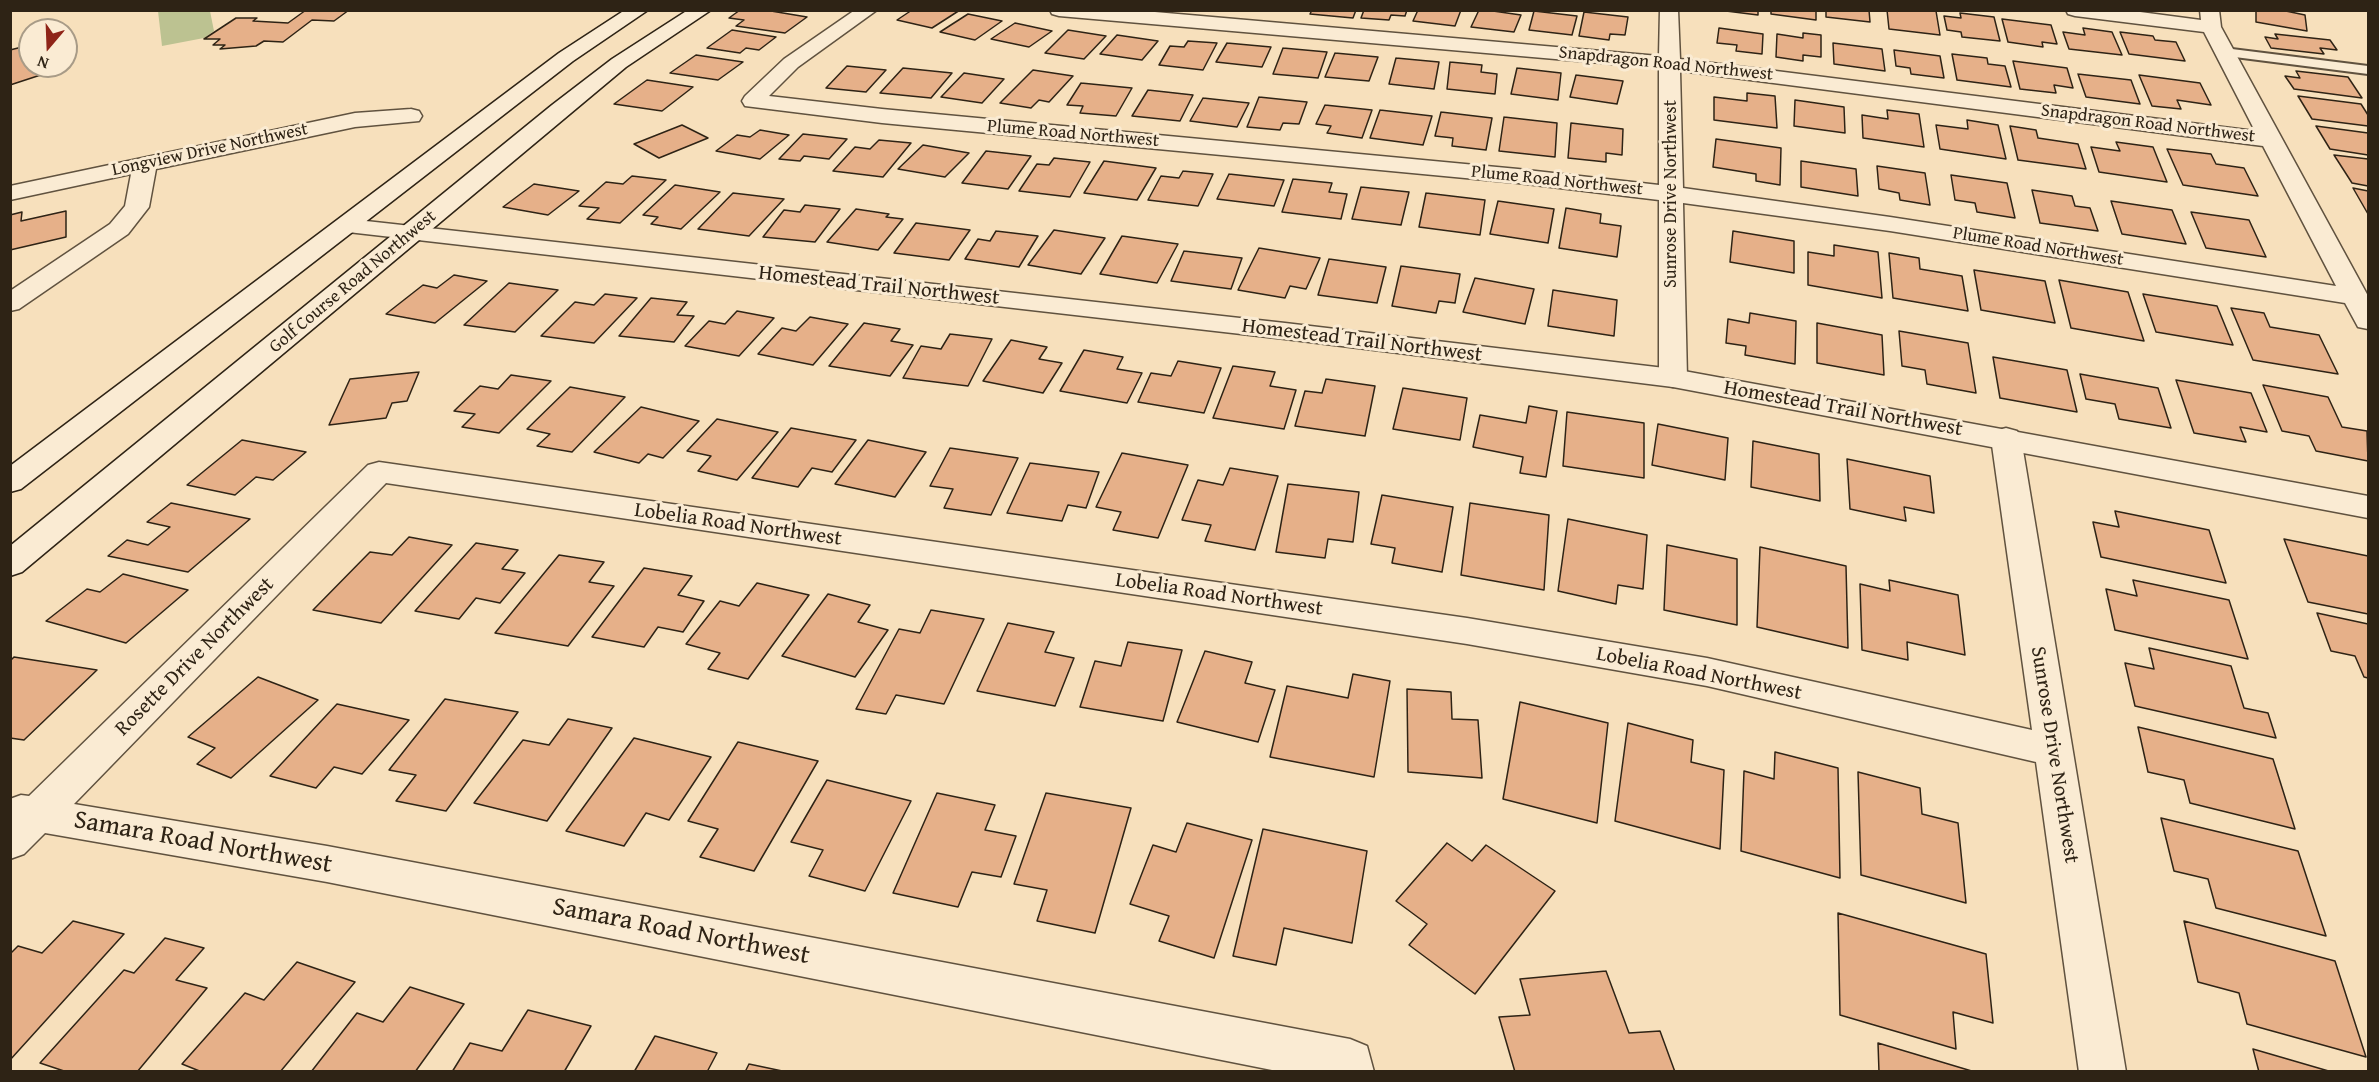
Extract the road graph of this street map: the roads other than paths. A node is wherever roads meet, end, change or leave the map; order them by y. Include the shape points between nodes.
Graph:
1 (639, 10) edge
2 (702, 10) edge
3 (868, 10) edge
4 (1059, 10) edge
5 (1669, 10) edge
6 (2075, 10) edge
7 (2210, 19) edge
8 (2224, 52) junction
9 (1670, 63) junction
10 (2368, 70) edge
11 (411, 116) dead end
12 (2270, 140) junction
13 (145, 164) junction
14 (10, 193) edge
15 (1672, 194) junction
16 (348, 226) junction
17 (412, 233) junction
18 (2356, 297) junction
19 (10, 303) edge
20 (2368, 321) edge
21 (1673, 378) junction
22 (2006, 438) junction
23 (379, 472) joint
24 (10, 482) edge
25 (2368, 507) edge
26 (10, 564) edge
27 (2053, 750) junction
28 (20, 822) edge
29 (1350, 1067) edge
30 (2103, 1071) edge

1 - 16 street via 566,57
2 - 17 street, Golf Course Road Northwest via 619,63
3 - 15 street, Plume Road Northwest via 792,63 753,101
4 - 9 street, Snapdragon Road Northwest
5 - 9 street, Sunrose Drive Northwest
6 - 7 street
7 - 8 street
8 - 10 lane
8 - 12 street
9 - 12 street, Snapdragon Road Northwest
9 - 15 street, Sunrose Drive Northwest
11 - 13 street, Longview Drive Northwest via 355,120
12 - 18 street
13 - 14 street, Longview Drive Northwest
13 - 19 street via 137,207 119,229
15 - 18 street, Plume Road Northwest
15 - 21 street, Sunrose Drive Northwest
16 - 17 street, Homestead Trail Northwest
16 - 24 street
17 - 21 street, Homestead Trail Northwest
17 - 26 street, Golf Course Road Northwest
18 - 20 street
21 - 22 street, Homestead Trail Northwest
22 - 25 street, Homestead Trail Northwest
22 - 27 street, Sunrose Drive Northwest
23 - 27 street, Lobelia Road Northwest via 1467,631 1707,672
23 - 28 street, Rosette Drive Northwest
27 - 30 street, Sunrose Drive Northwest
28 - 29 street, Samara Road Northwest via 327,864

